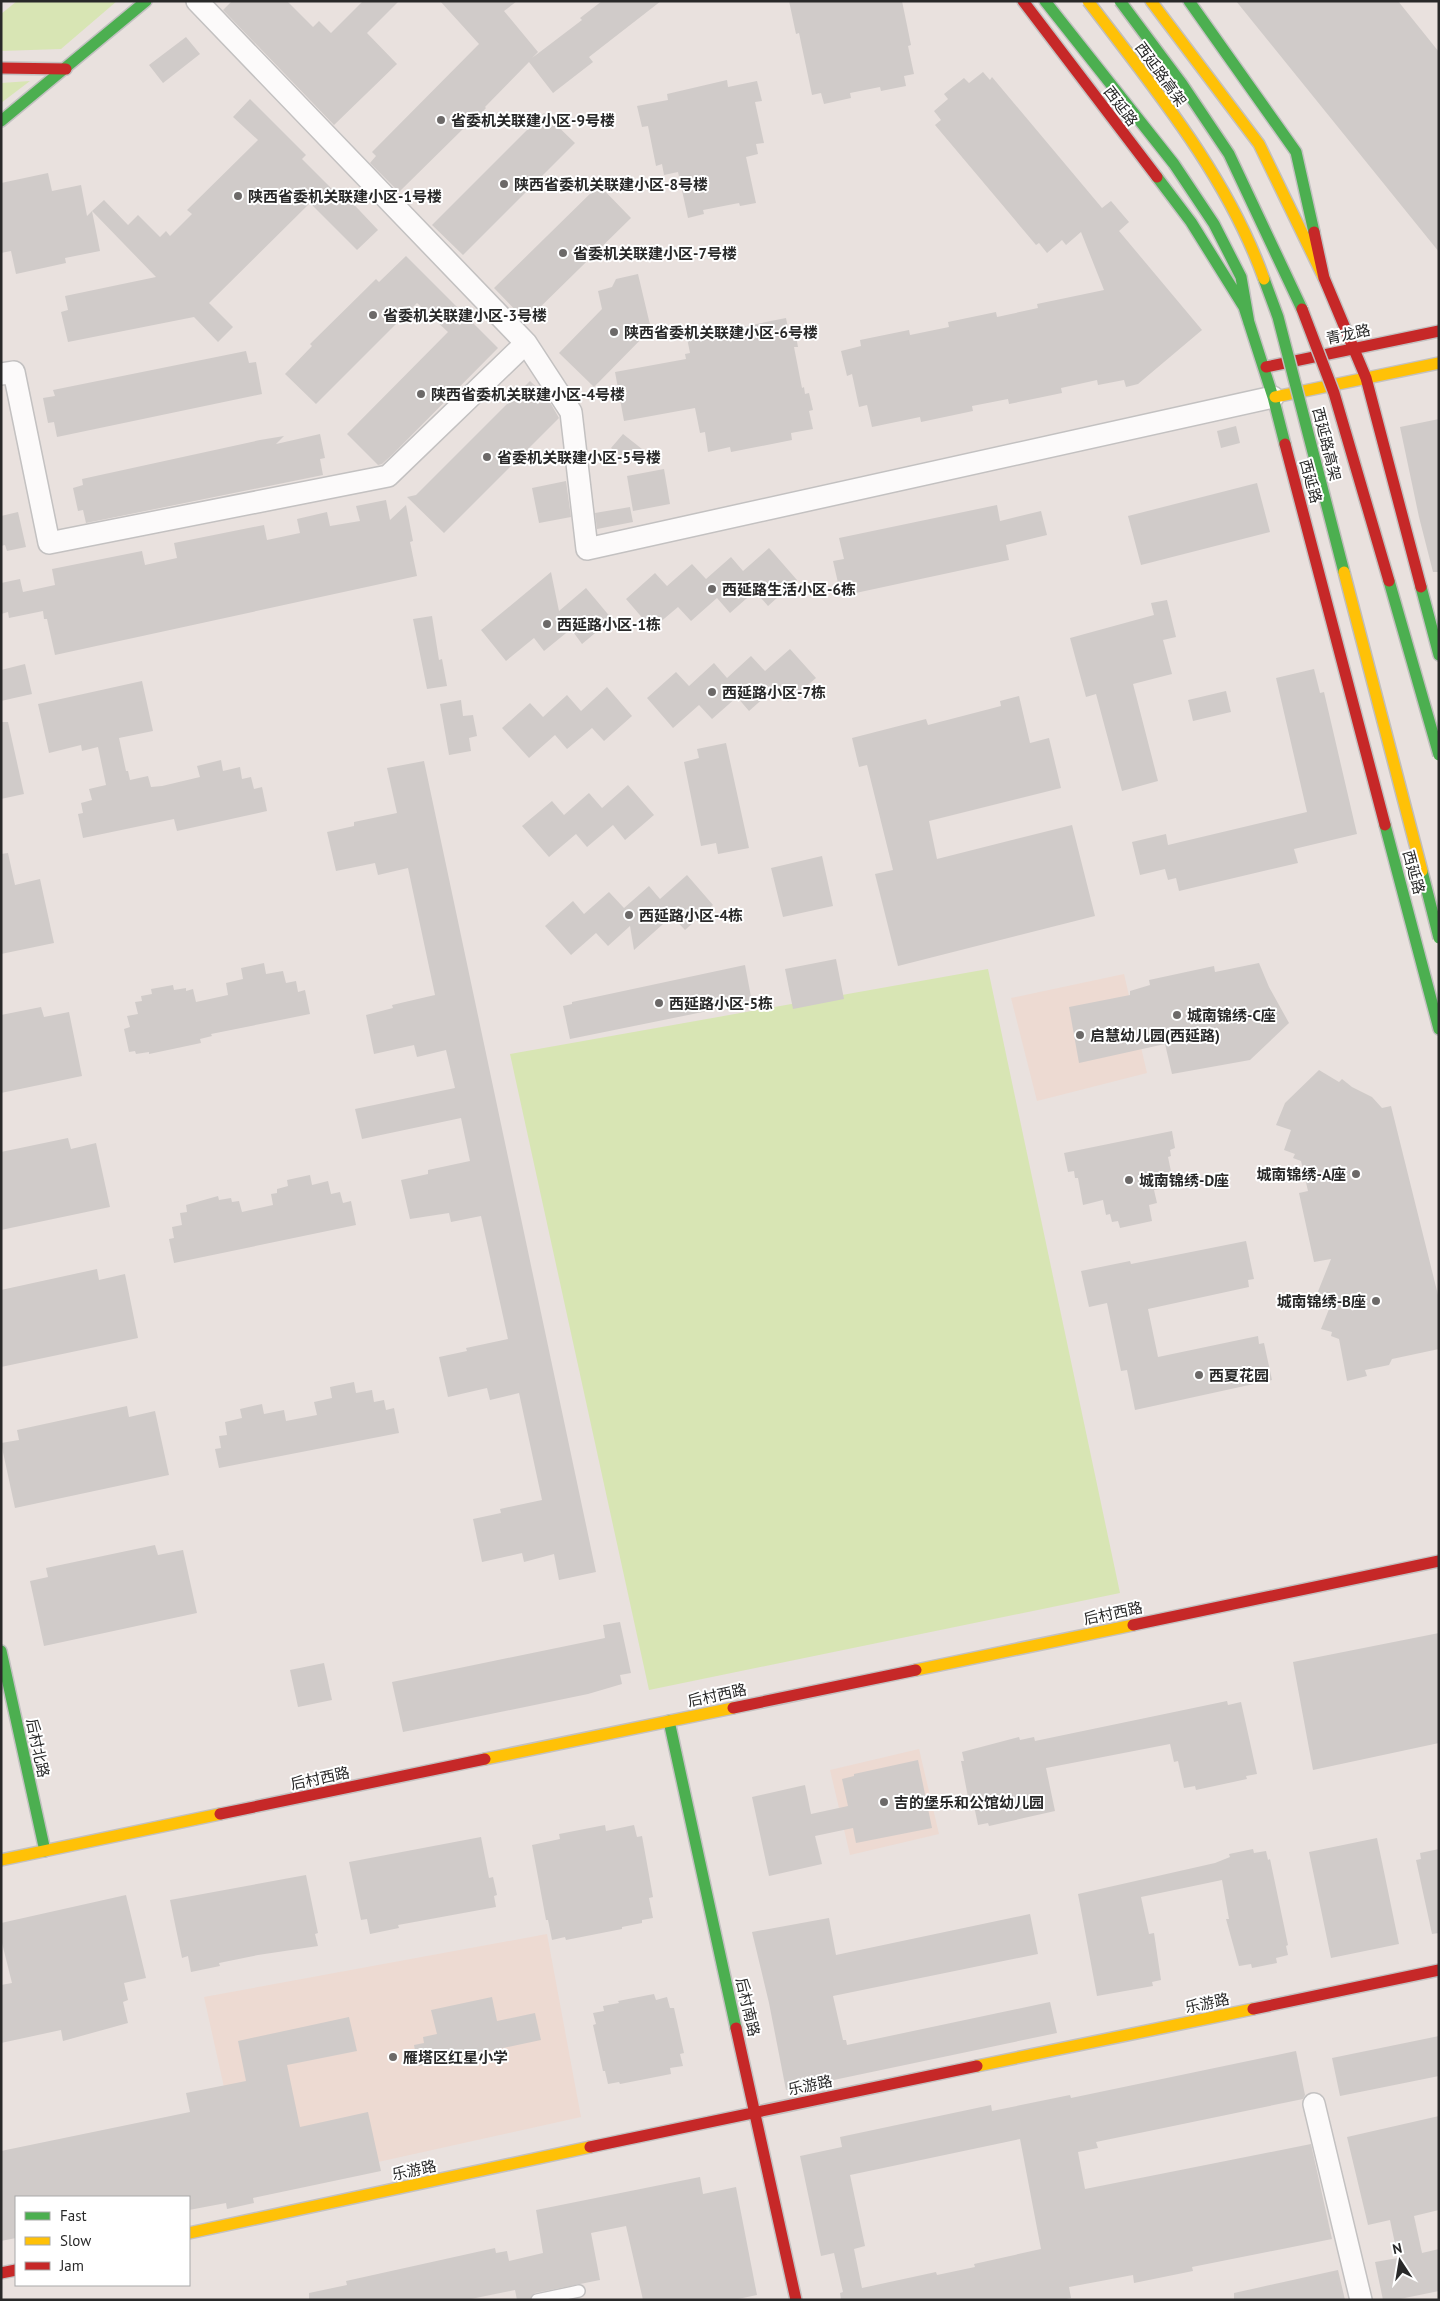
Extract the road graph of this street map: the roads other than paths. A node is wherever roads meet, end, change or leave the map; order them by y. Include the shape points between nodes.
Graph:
1 (146, 1) edge
2 (197, 1) edge
3 (1023, 1) edge
4 (1046, 1) edge
5 (1088, 1) edge
6 (1120, 1) edge
7 (1151, 1) edge
8 (1189, 1) edge
9 (1, 68) edge
10 (66, 69) junction
11 (1, 121) edge
12 (1324, 278) junction
13 (1249, 323) junction
14 (1439, 331) edge
15 (526, 343) junction
16 (1354, 348) junction
17 (1439, 363) edge
18 (1264, 367) junction
19 (1, 374) edge
20 (1366, 378) junction
21 (1274, 397) junction
22 (1439, 655) edge
23 (1439, 755) edge
24 (1439, 938) edge
25 (1439, 1029) edge
26 (1439, 1561) edge
27 (1, 1652) edge
28 (669, 1720) junction
29 (45, 1851) junction
30 (1, 1860) edge
31 (1439, 1970) edge
32 (1314, 2104) dead end
33 (756, 2112) junction
34 (190, 2233) edge
35 (15, 2270) edge
36 (1, 2273) edge
37 (579, 2291) dead end
38 (538, 2300) edge
39 (796, 2300) edge
40 (1360, 2300) edge

1 - 10 main road
2 - 15 street
3 - 13 main road, 西延路 via 1191,222 1244,307
4 - 13 main road via 1174,164 1214,224 1241,277
5 - 24 main road, 西延路高架, bridge via 1162,99 1214,176 1245,230 1278,317
6 - 23 main road, 西延路高架, bridge via 1182,84 1228,154 1300,303 1334,393
7 - 12 main road via 1259,144
8 - 12 main road via 1296,152
9 - 10 main road
10 - 11 main road
12 - 16 main road
13 - 18 main road, 西延路
14 - 16 main road, 青龙路
15 - 19 street via 388,476 49,543 14,372
15 - 21 street via 571,412 587,549
16 - 18 main road, 青龙路
16 - 20 main road
17 - 20 main road
18 - 21 main road, 西延路
20 - 21 main road
20 - 22 main road
21 - 25 main road, 西延路
26 - 28 main road, 后村西路
27 - 29 main road, 后村北路
28 - 29 main road, 后村西路
28 - 33 main road, 后村南路
29 - 30 main road, 后村西路
31 - 33 main road, 乐游路
32 - 40 street
33 - 34 main road, 乐游路
33 - 39 main road, 后村南路
35 - 36 main road
37 - 38 lane

